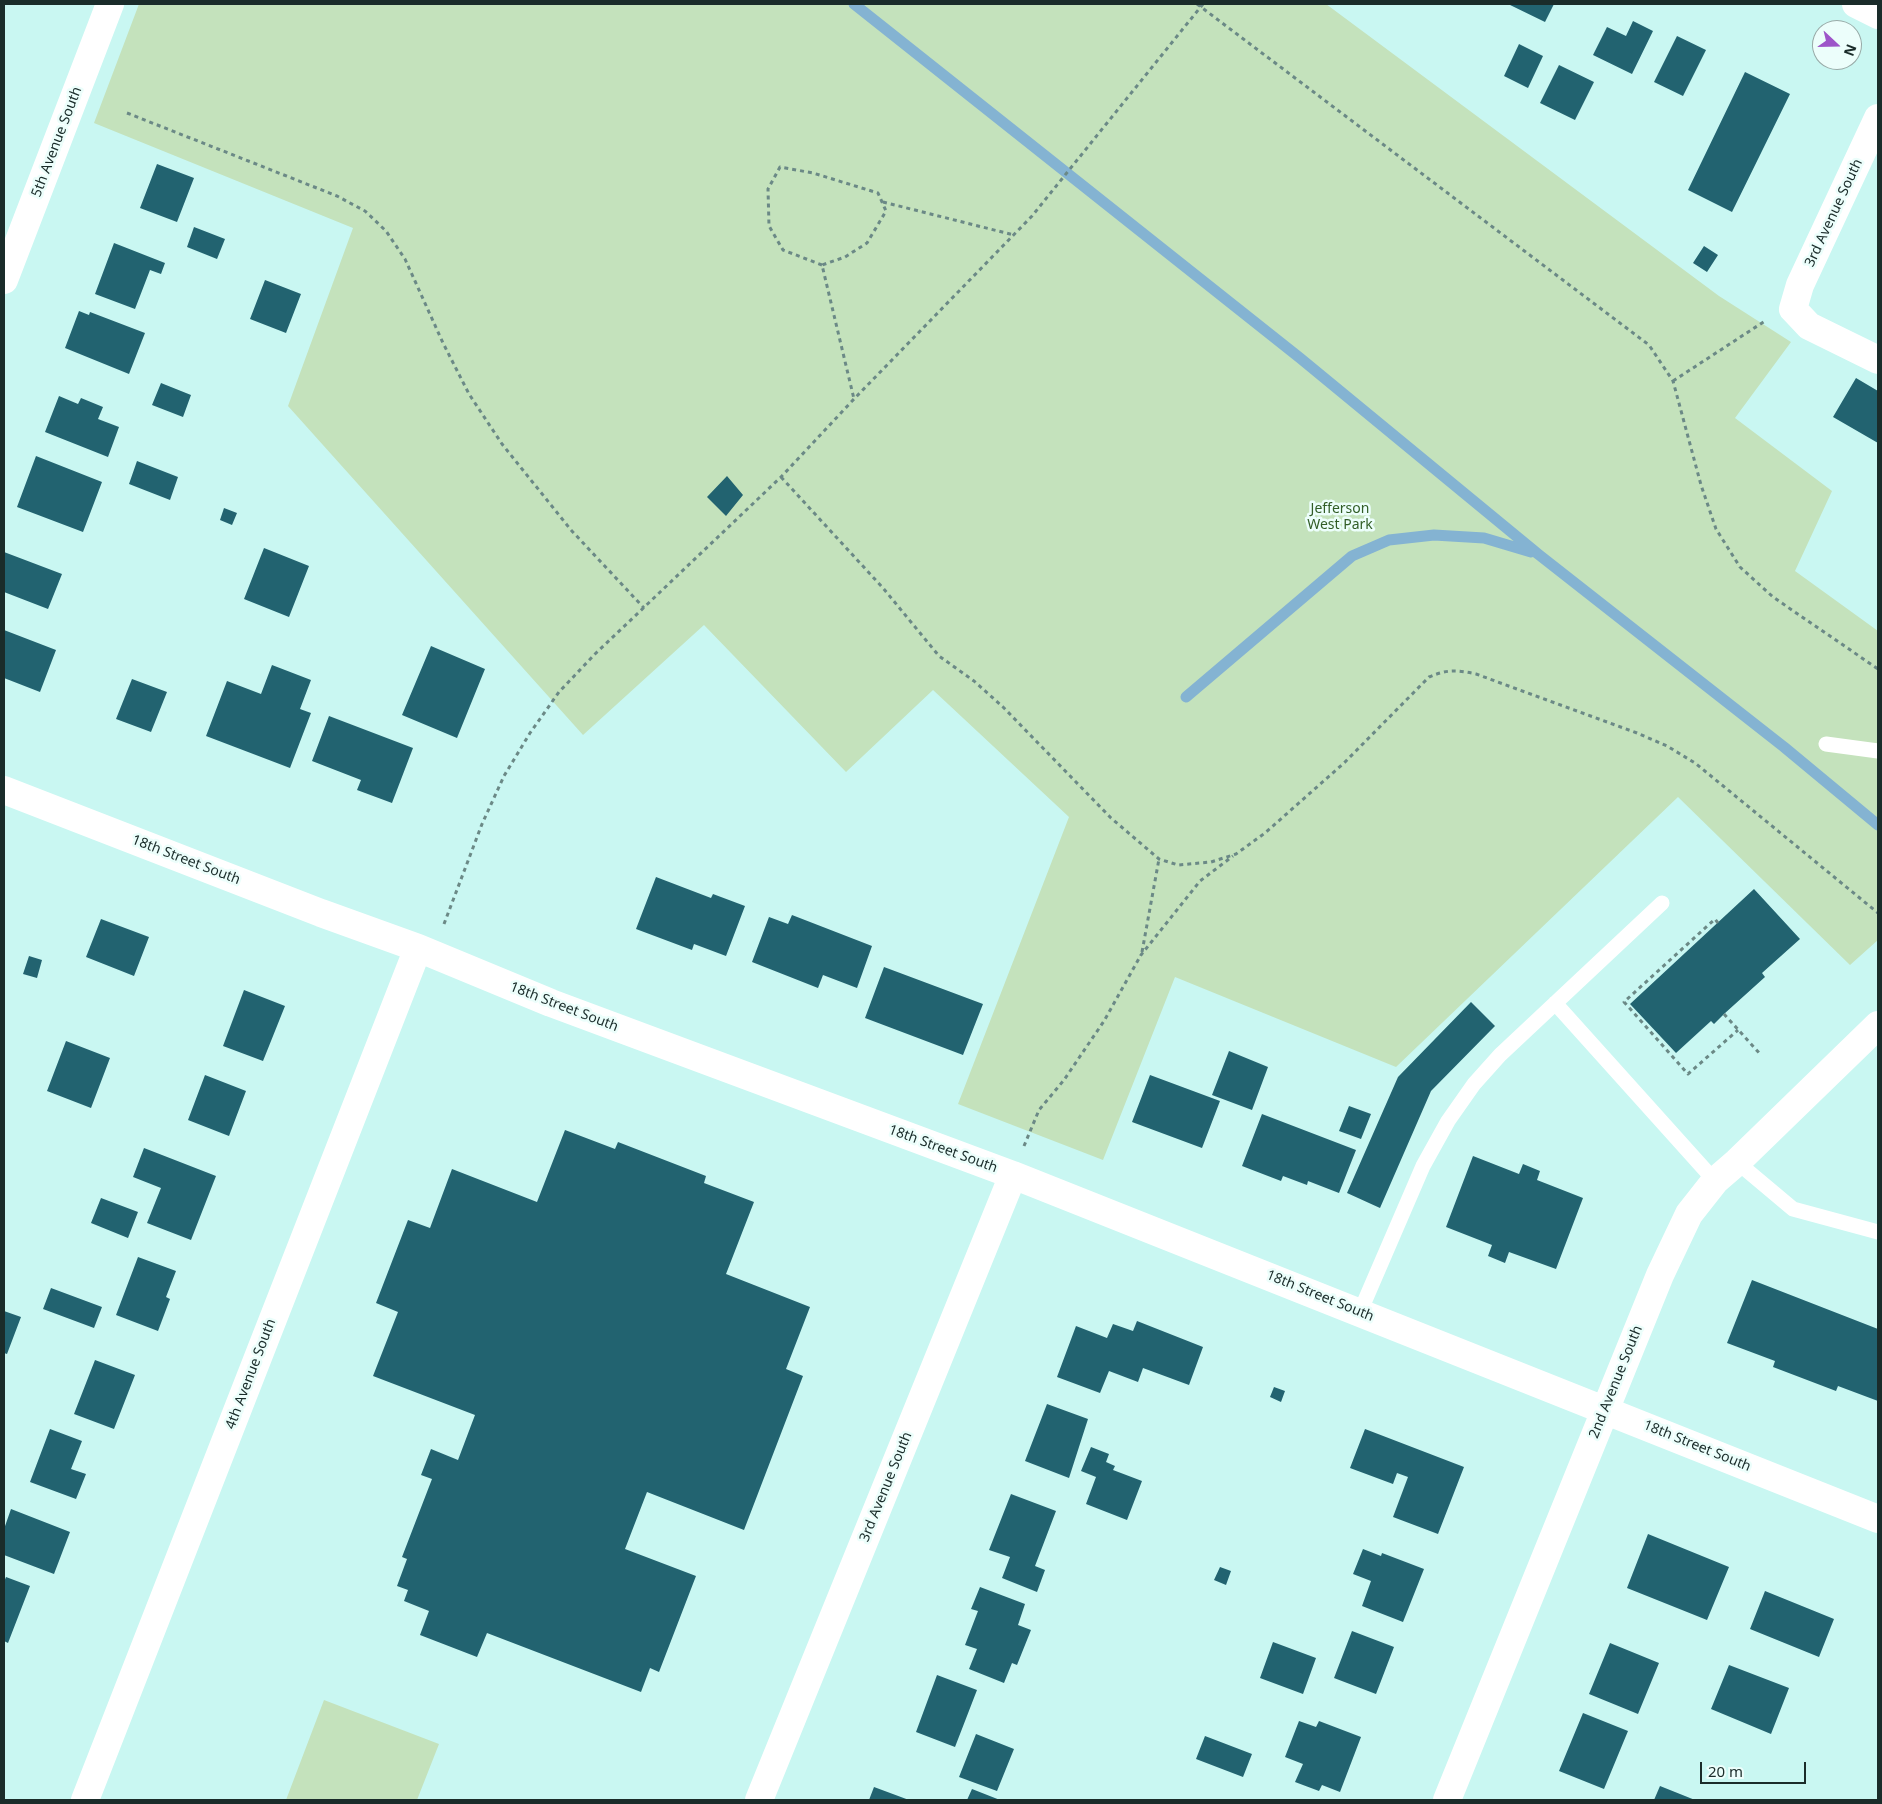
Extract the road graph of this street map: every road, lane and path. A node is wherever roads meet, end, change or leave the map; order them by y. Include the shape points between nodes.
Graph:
1 (110, 4) edge
2 (1197, 4) edge
3 (1856, 4) edge
4 (1202, 5) edge
5 (1878, 15) edge
6 (127, 113) dead end
7 (1878, 118) edge
8 (882, 202) junction
9 (1014, 235) junction
10 (822, 265) junction
11 (4, 280) edge
12 (1793, 309) junction
13 (1878, 360) edge
14 (1673, 381) junction
15 (854, 399) junction
16 (781, 477) junction
17 (644, 608) junction
18 (1878, 670) edge
19 (1826, 744) dead end
20 (1878, 751) edge
21 (4, 790) edge
22 (1236, 854) junction
23 (1159, 859) junction
24 (1662, 903) dead end
25 (448, 913) dead end
26 (1878, 913) edge
27 (1718, 923) dead end
28 (418, 948) junction
29 (1141, 955) junction
30 (1555, 1002) junction
31 (1724, 1014) dead end
32 (1878, 1025) edge
33 (1738, 1030) junction
34 (1761, 1055) dead end
35 (1738, 1162) junction
36 (1013, 1174) junction
37 (1715, 1181) junction
38 (1878, 1232) edge
39 (1360, 1312) junction
40 (1606, 1409) junction
41 (1878, 1519) edge
42 (85, 1800) edge
43 (759, 1800) edge
44 (1447, 1800) edge

1 - 11 street, 5th Avenue South
2 - 4 path
3 - 5 street
4 - 9 path
4 - 14 path via 1649,345
6 - 17 path via 338,196 365,211 386,231 405,259 469,394 502,444 571,530
7 - 12 street, 3rd Avenue South via 1800,285
8 - 9 path
8 - 10 path via 886,211 867,243
8 - 10 path via 878,192 814,172 780,167 768,189 769,226 782,250
9 - 15 path
10 - 15 path
12 - 13 street via 1809,326
12 - 14 path via 1761,323
14 - 18 path via 1716,529 1740,567 1773,597
15 - 16 path
16 - 17 path
16 - 23 path via 883,588 939,656 1003,707 1111,818
17 - 25 path via 559,692 530,733 504,776 482,824
19 - 20 lane
21 - 28 street, 18th Street South
22 - 23 path via 1211,862 1178,865
22 - 26 path via 1344,763 1430,677 1444,670 1460,671 1476,674 1667,746 1715,779
22 - 29 path via 1200,881
23 - 29 path
24 - 30 lane
27 - 33 path via 1715,919 1624,1002 1688,1074
28 - 36 street, 18th Street South via 550,1003
28 - 42 street, 4th Avenue South
29 - 36 path via 1104,1021 1039,1110
30 - 37 lane
30 - 39 lane via 1500,1055 1448,1121 1423,1166
31 - 33 path
32 - 35 street, 2nd Avenue South
33 - 34 path
35 - 37 street, 2nd Avenue South
35 - 38 lane via 1793,1208
36 - 39 street, 18th Street South
36 - 43 street, 3rd Avenue South
37 - 40 street, 2nd Avenue South via 1688,1214 1677,1236
39 - 40 street, 18th Street South
40 - 41 street, 18th Street South
40 - 44 street, 2nd Avenue South

